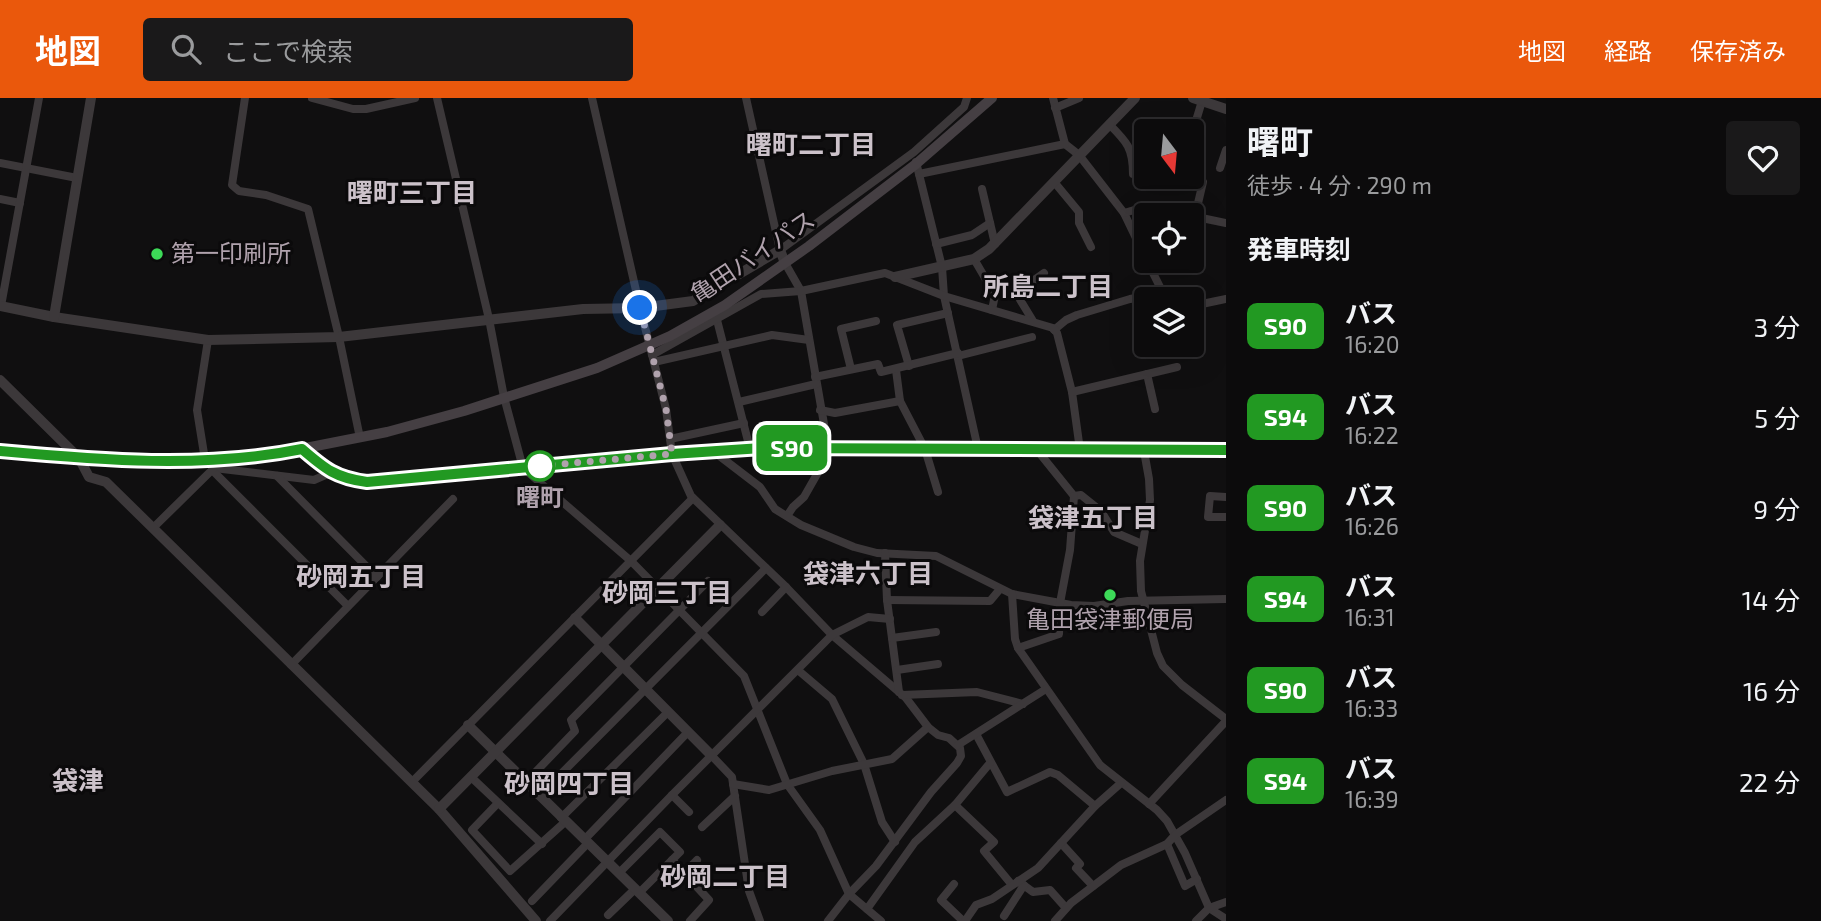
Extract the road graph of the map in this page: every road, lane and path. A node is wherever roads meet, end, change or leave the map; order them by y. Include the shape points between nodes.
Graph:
1 (38, 98) edge
2 (91, 98) edge
3 (245, 98) edge
4 (313, 98) edge
5 (415, 98) edge
6 (437, 98) edge
7 (592, 98) edge
8 (746, 98) edge
9 (967, 98) edge
10 (992, 98) edge
11 (1053, 98) edge
12 (1079, 98) edge
13 (1135, 98) edge
14 (1197, 99) edge
15 (1221, 104) edge
16 (1055, 108) junction
17 (1194, 119) edge
18 (1109, 124) junction
19 (1065, 144) junction
20 (1226, 150) edge
21 (1079, 155) junction
22 (0, 163) edge
23 (917, 163) junction
24 (26, 169) junction
25 (1220, 169) dead end
26 (1133, 174) dead end
27 (77, 178) junction
28 (1055, 183) junction
29 (982, 189) dead end
30 (0, 199) edge
31 (20, 203) junction
32 (1134, 210) edge
33 (1124, 213) junction
34 (1204, 218) edge
35 (990, 223) junction
36 (1226, 223) edge
37 (1134, 233) edge
38 (936, 244) junction
39 (995, 244) junction
40 (1091, 247) dead end
41 (780, 250) junction
42 (974, 259) junction
43 (785, 263) junction
44 (942, 267) junction
45 (1044, 273) dead end
46 (895, 277) junction
47 (801, 291) junction
48 (944, 296) junction
49 (1134, 299) edge
50 (1226, 299) edge
51 (1204, 303) edge
52 (1, 306) edge
53 (640, 308) junction
54 (992, 310) junction
55 (948, 313) junction
56 (54, 317) junction
57 (489, 319) junction
58 (717, 320) junction
59 (876, 321) dead end
60 (1033, 321) junction
61 (1054, 330) junction
62 (339, 337) junction
63 (1032, 337) dead end
64 (208, 340) junction
65 (809, 340) junction
66 (724, 346) junction
67 (652, 354) junction
68 (958, 355) junction
69 (909, 366) junction
70 (1177, 367) dead end
71 (851, 369) junction
72 (896, 370) junction
73 (1147, 374) junction
74 (0, 380) edge
75 (816, 381) junction
76 (1073, 392) junction
77 (504, 397) junction
78 (900, 401) junction
79 (739, 402) junction
80 (1155, 409) dead end
81 (820, 410) junction
82 (744, 423) junction
83 (360, 438) junction
84 (670, 439) junction
85 (827, 448) junction
86 (302, 449) junction
87 (750, 449) junction
88 (925, 449) junction
89 (978, 449) junction
90 (1037, 450) junction
91 (1080, 450) junction
92 (1226, 450) edge
93 (0, 451) edge
94 (713, 451) junction
95 (1144, 451) junction
96 (672, 454) junction
97 (79, 458) junction
98 (223, 459) junction
99 (205, 460) junction
100 (523, 468) junction
101 (213, 469) junction
102 (330, 472) junction
103 (277, 476) junction
104 (938, 492) dead end
105 (1074, 496) junction
106 (1226, 497) edge
107 (693, 498) junction
108 (453, 499) dead end
109 (787, 516) junction
110 (1226, 517) edge
111 (720, 525) junction
112 (153, 528) junction
113 (1142, 544) junction
114 (886, 554) junction
115 (631, 561) junction
116 (766, 568) junction
117 (377, 576) junction
118 (708, 581) dead end
119 (659, 587) junction
120 (786, 587) junction
121 (1000, 589) junction
122 (1012, 594) junction
123 (1226, 599) edge
124 (887, 600) junction
125 (1143, 602) junction
126 (1060, 603) junction
127 (348, 606) junction
128 (678, 610) junction
129 (762, 612) dead end
130 (575, 618) junction
131 (890, 619) junction
132 (702, 632) junction
133 (936, 632) dead end
134 (832, 635) junction
135 (892, 638) junction
136 (602, 645) junction
137 (1018, 648) junction
138 (938, 664) dead end
139 (291, 665) junction
140 (623, 666) junction
141 (897, 670) junction
142 (799, 671) junction
143 (646, 689) junction
144 (1046, 689) junction
145 (901, 694) junction
146 (1023, 704) junction
147 (756, 711) junction
148 (668, 712) junction
149 (1226, 720) edge
150 (468, 725) junction
151 (928, 727) junction
152 (688, 732) junction
153 (976, 734) junction
154 (958, 745) junction
155 (495, 752) junction
156 (712, 755) junction
157 (990, 763) junction
158 (864, 764) junction
159 (471, 777) junction
160 (412, 782) junction
161 (526, 782) junction
162 (1121, 783) junction
163 (733, 784) junction
164 (788, 785) junction
165 (671, 795) junction
166 (539, 796) junction
167 (735, 796) junction
168 (1226, 800) edge
169 (498, 803) junction
170 (1149, 804) junction
171 (955, 805) junction
172 (1095, 806) junction
173 (439, 809) junction
174 (689, 812) dead end
175 (563, 820) junction
176 (702, 827) dead end
177 (1175, 835) junction
178 (586, 841) junction
179 (895, 842) junction
180 (1061, 843) junction
181 (542, 844) junction
182 (1167, 844) junction
183 (672, 860) junction
184 (697, 860) dead end
185 (608, 862) junction
186 (876, 866) junction
187 (619, 873) junction
188 (684, 873) junction
189 (889, 879) junction
190 (1197, 879) junction
191 (954, 884) dead end
192 (1018, 884) junction
193 (1093, 886) junction
194 (637, 891) junction
195 (849, 894) junction
196 (531, 901) dead end
197 (1226, 902) edge
198 (1066, 908) junction
199 (1209, 908) junction
200 (867, 909) junction
201 (608, 915) dead end
202 (1004, 916) dead end
203 (1226, 919) edge
204 (536, 921) edge
205 (550, 921) edge
206 (668, 921) edge
207 (690, 921) edge
208 (760, 921) edge
209 (828, 921) edge
210 (881, 921) edge
211 (964, 921) edge
212 (1055, 921) edge
213 (1196, 921) edge

1 - 24 street
2 - 27 street
3 - 62 street via 232,185 239,191 308,209
4 - 5 street via 366,109
6 - 57 street
7 - 53 street
8 - 41 street
9 - 23 street
10 - 23 main road, 亀田バイパス
11 - 16 street
12 - 16 street
13 - 18 street
14 - 15 street
14 - 17 street
16 - 19 street
18 - 21 street
18 - 26 street via 1128,143
19 - 21 street
19 - 23 street
20 - 25 street
21 - 28 street
21 - 33 street
22 - 24 street
23 - 38 street
23 - 41 street
23 - 43 main road, 亀田バイパス
24 - 27 street
24 - 31 street
27 - 56 street
28 - 39 street
28 - 40 street via 1079,212 1079,223
29 - 35 street
30 - 31 street
31 - 52 street
32 - 33 street
33 - 37 street
34 - 36 street
35 - 38 street via 972,235
35 - 39 street
38 - 44 street
39 - 42 street
41 - 43 street
41 - 53 street via 702,297
42 - 44 street
42 - 54 street via 995,295
43 - 47 street
43 - 67 main road, 亀田バイパス
44 - 46 street
44 - 48 street
45 - 60 street via 1016,293
46 - 47 street via 885,273
46 - 48 street
47 - 58 street via 761,294
47 - 65 street
48 - 54 street
48 - 55 street
49 - 61 street via 1095,308
50 - 51 street
52 - 56 street
53 - 57 street
53 - 67 street
54 - 60 street
55 - 68 street
55 - 69 street via 897,325
56 - 64 street
57 - 62 street
57 - 77 street
58 - 66 street
58 - 67 street
59 - 71 street via 841,329
60 - 61 street
61 - 76 street
62 - 64 street
62 - 83 street
63 - 68 street
64 - 99 street via 197,410
65 - 66 street via 772,335
65 - 75 street
66 - 67 street
66 - 79 street
67 - 77 main road, 亀田バイパス
67 - 84 street
68 - 69 street
68 - 89 street
69 - 72 street
70 - 73 street
71 - 72 street via 877,364 881,372
71 - 75 street
72 - 78 street
73 - 76 street
73 - 80 street
74 - 97 street
75 - 79 street
75 - 81 street
76 - 91 street
77 - 83 main road, 亀田バイパス
77 - 100 street
78 - 81 street via 835,413
78 - 88 street
79 - 82 street
81 - 85 street
82 - 84 street
82 - 87 street
83 - 86 main road, 亀田バイパス
84 - 96 street
85 - 87 street
85 - 88 street
85 - 109 street via 829,453 804,497
86 - 98 main road, 亀田バイパス
86 - 102 street
87 - 94 street
88 - 89 street
88 - 104 street
89 - 90 street
90 - 91 street
90 - 105 street
91 - 95 street
92 - 95 street
93 - 97 main road, 亀田バイパス
94 - 96 street
94 - 109 street via 745,473 775,509
95 - 113 street via 1150,500
96 - 100 street
96 - 107 street
97 - 99 main road, 亀田バイパス
97 - 112 street via 89,477 106,482
98 - 99 main road, 亀田バイパス
98 - 101 street
100 - 102 street via 367,482
100 - 115 street
101 - 103 street
101 - 112 street
101 - 127 street
102 - 103 street via 314,480
103 - 117 street
105 - 113 street via 1081,495 1101,510 1114,532
105 - 126 street
106 - 110 street via 1210,496 1208,517
107 - 111 street
107 - 115 street
108 - 117 street
109 - 114 street via 855,547
111 - 116 street
111 - 119 street
112 - 139 street
113 - 125 street
114 - 121 street via 936,556
114 - 124 street
115 - 119 street
115 - 130 street
116 - 120 street
116 - 132 street
117 - 127 street
118 - 128 street
119 - 128 street
119 - 136 street
120 - 129 street
120 - 134 street
121 - 122 street
121 - 124 street via 990,601
122 - 126 street
122 - 137 street
123 - 125 street
124 - 131 street
125 - 126 street
125 - 149 street via 1163,666
126 - 137 street via 1059,634
127 - 139 street
128 - 132 street
128 - 140 street
130 - 136 street
130 - 150 street
131 - 134 street via 868,617
131 - 135 street
132 - 143 street
132 - 147 street via 744,676
133 - 135 street
134 - 142 street
134 - 145 street
135 - 141 street
136 - 140 street
136 - 155 street
137 - 144 street
138 - 141 street
139 - 160 street
140 - 143 street
140 - 161 street via 572,720 575,731
141 - 145 street
142 - 147 street
142 - 158 street via 832,699
143 - 148 street
143 - 166 street
144 - 146 street
144 - 162 street via 1100,765
145 - 146 street via 978,692
145 - 151 street
146 - 153 street
147 - 156 street
147 - 164 street
148 - 152 street
148 - 175 street
149 - 170 street
150 - 155 street
150 - 160 street
151 - 154 street
151 - 158 street via 892,759
152 - 156 street
152 - 178 street
153 - 154 street
153 - 157 street
154 - 179 street via 961,756 957,764
155 - 159 street
155 - 161 street
156 - 163 street
156 - 165 street
157 - 171 street
157 - 172 street via 1007,792 1050,772
158 - 164 street
158 - 179 street via 882,822
159 - 169 street
159 - 173 street
160 - 173 street
161 - 166 street
162 - 170 street
162 - 172 street
163 - 164 street via 769,790
163 - 167 street
164 - 195 street via 820,830
165 - 174 street
165 - 185 street
166 - 175 street
167 - 176 street
167 - 208 street via 749,891
168 - 177 street
169 - 181 street
169 - 181 street via 472,830 510,871
170 - 177 street
171 - 189 street via 915,842
171 - 192 street via 994,842 984,851
172 - 180 street
173 - 204 street
175 - 178 street
175 - 181 street
177 - 182 street
177 - 190 street
178 - 185 street
178 - 196 street
179 - 186 street
180 - 192 street
180 - 193 street
182 - 190 street via 1185,886
182 - 193 street via 1121,865
183 - 187 street via 680,852 660,832
183 - 188 street
183 - 194 street
184 - 188 street
185 - 187 street
185 - 205 street
186 - 189 street
186 - 195 street
187 - 194 street
188 - 207 street via 709,900
189 - 200 street
190 - 199 street
191 - 211 street via 941,900
192 - 198 street via 1034,892 1050,890
192 - 202 street
192 - 211 street via 976,905
193 - 198 street
194 - 201 street
194 - 206 street
195 - 200 street
195 - 209 street
197 - 199 street
198 - 212 street
199 - 203 street
199 - 213 street
200 - 210 street

